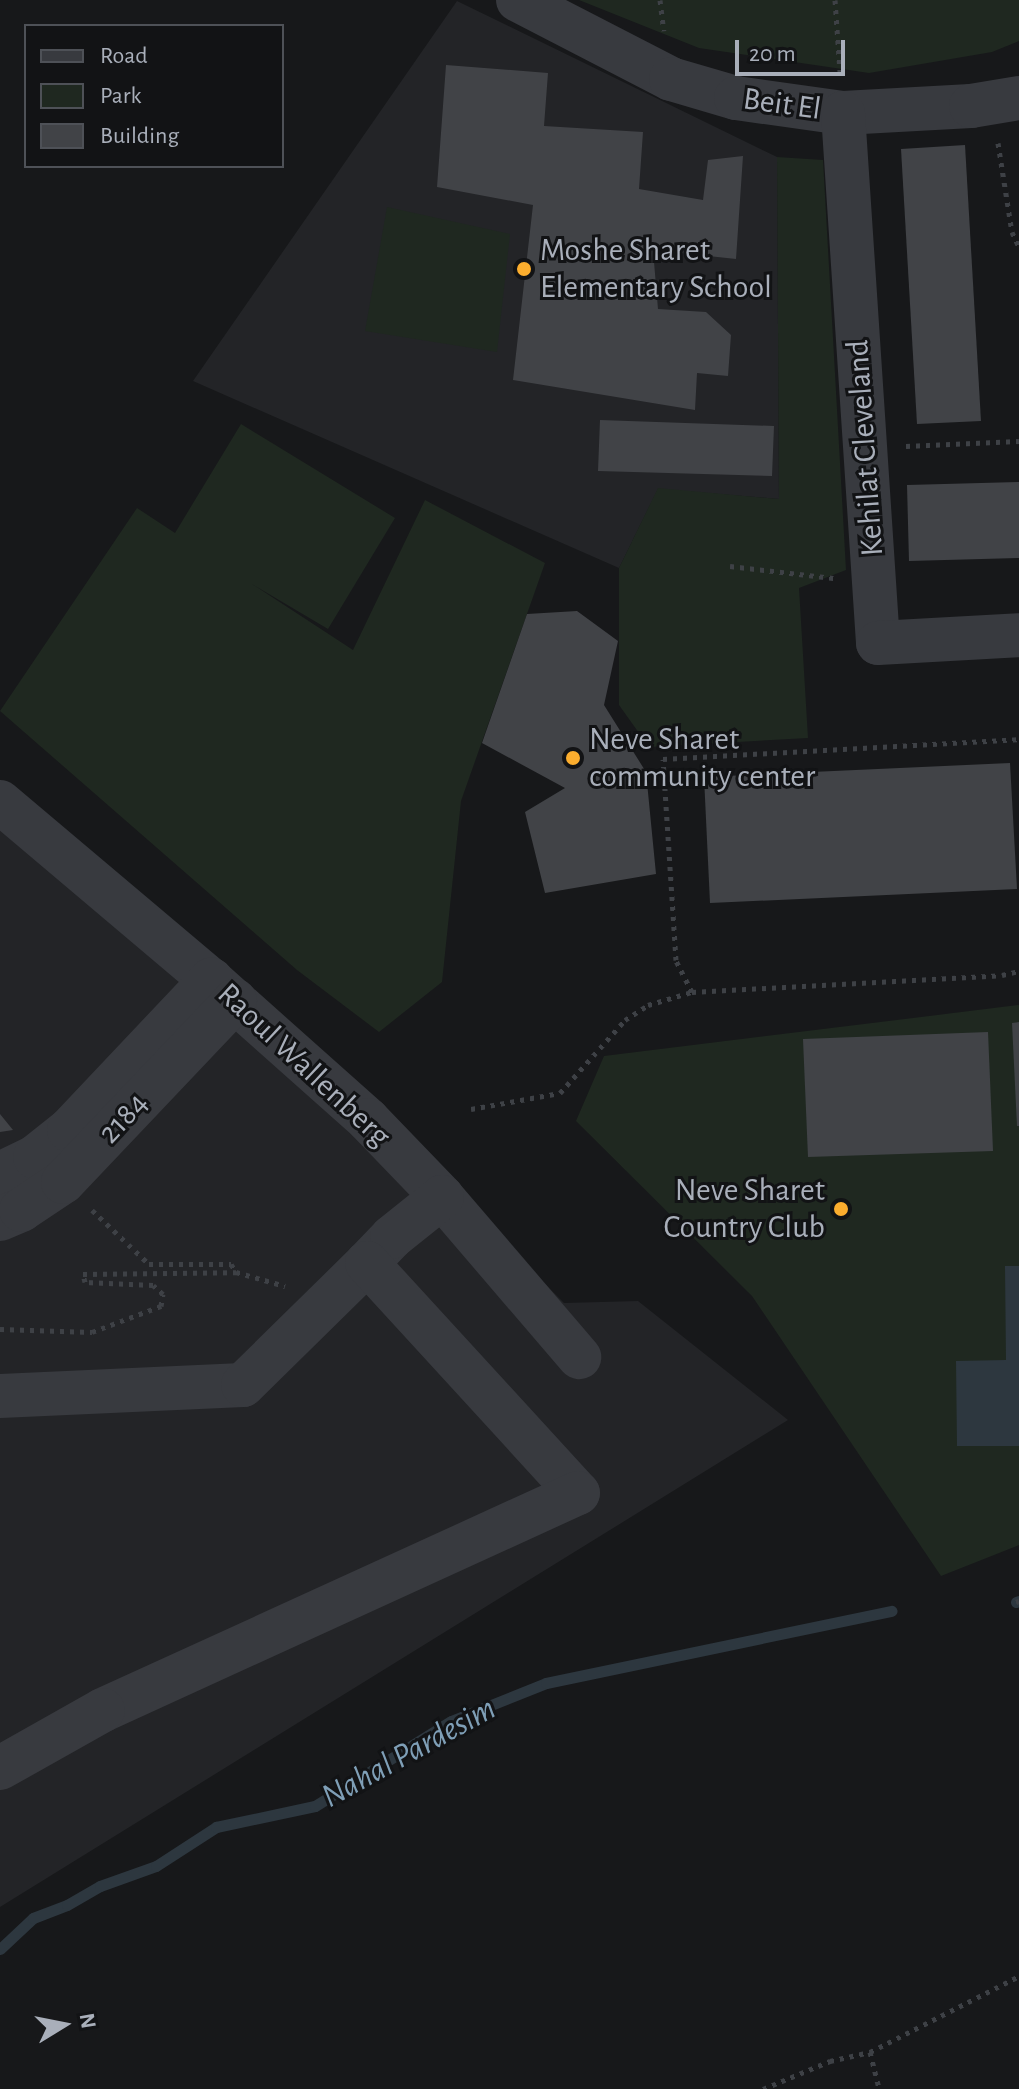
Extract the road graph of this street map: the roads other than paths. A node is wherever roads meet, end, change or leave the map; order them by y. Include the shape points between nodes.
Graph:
1 (518, 0) edge
2 (1005, 100) edge
3 (843, 113) junction
4 (1019, 635) edge
5 (0, 802) edge
6 (223, 991) junction
7 (0, 1174) edge
8 (442, 1197) junction
9 (0, 1219) edge
10 (367, 1263) junction
11 (579, 1357) dead end
12 (0, 1396) edge
13 (0, 1768) edge

1 - 3 street, Beit El via 671,79 736,98
2 - 3 street, Beit El
3 - 4 street, Kehilat Cleveland via 878,643
5 - 6 street, Raoul Wallenberg
6 - 7 street, 2184 via 69,1130 35,1157
6 - 8 street, Raoul Wallenberg via 368,1120
6 - 9 street, 2184 via 63,1182
8 - 10 street
8 - 11 street, Raoul Wallenberg
10 - 12 street via 243,1385
10 - 13 street via 578,1493 103,1710

